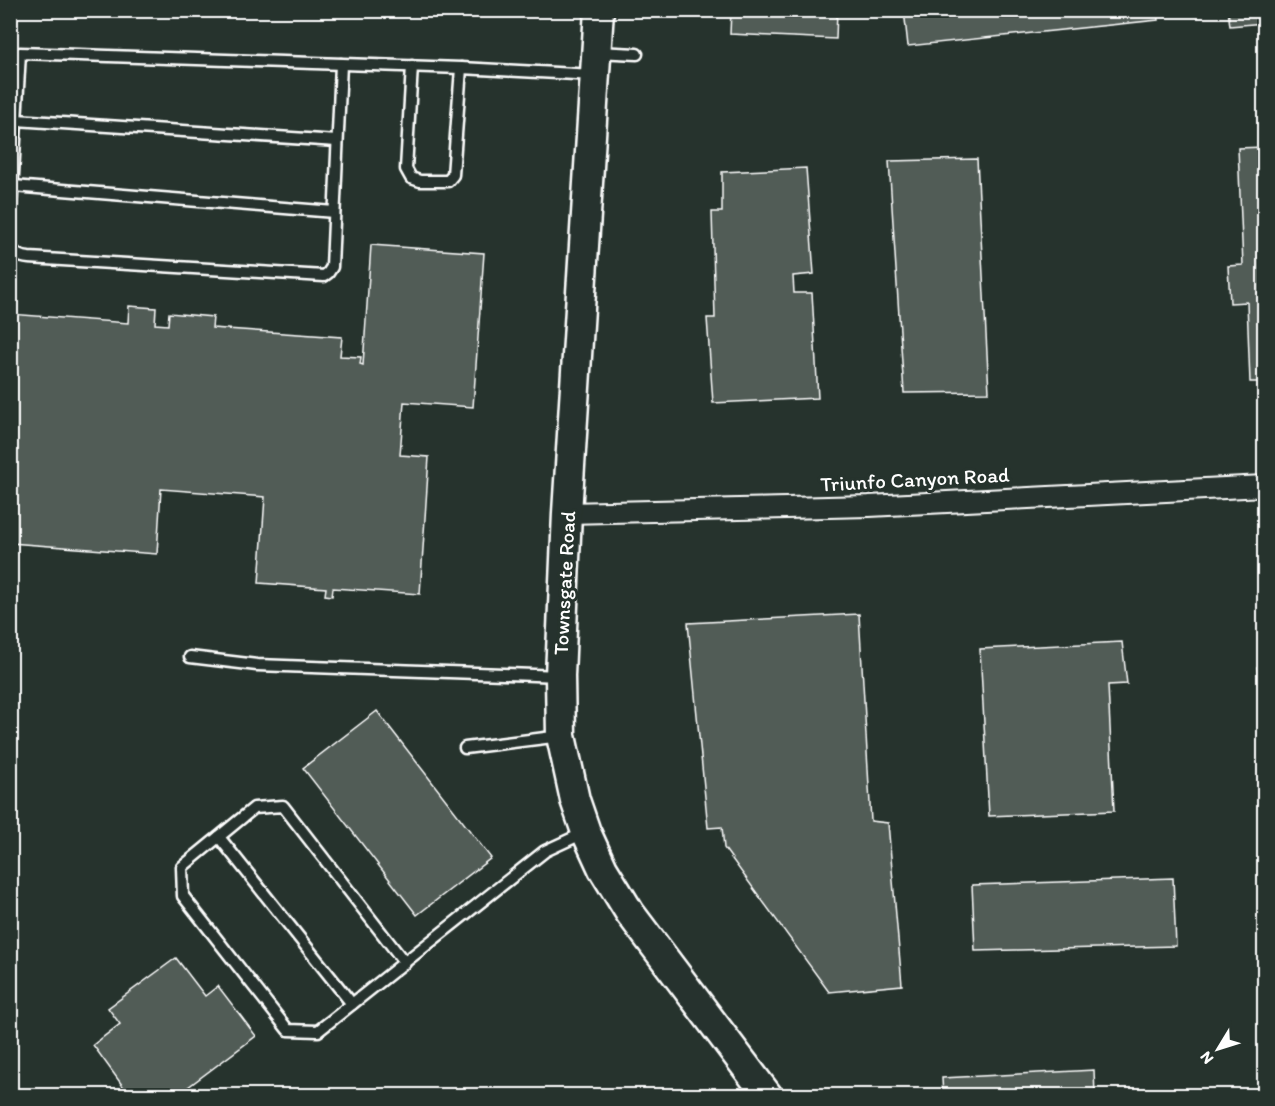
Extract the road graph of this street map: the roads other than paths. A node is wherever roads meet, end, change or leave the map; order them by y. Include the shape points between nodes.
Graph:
1 (599, 10) edge
2 (637, 54) dead end
3 (596, 63) junction
4 (341, 64) junction
5 (412, 66) junction
6 (461, 68) junction
7 (16, 120) junction
8 (337, 141) junction
9 (13, 186) junction
10 (334, 212) junction
11 (10, 227) edge
12 (10, 245) edge
13 (1264, 486) edge
14 (567, 513) junction
15 (190, 657) dead end
16 (560, 676) junction
17 (561, 736) junction
18 (465, 748) dead end
19 (586, 832) junction
20 (219, 837) junction
21 (405, 963) junction
22 (352, 1004) junction
23 (768, 1095) edge

1 - 3 street, Townsgate Road
2 - 3 lane
3 - 6 lane
3 - 14 street, Townsgate Road
4 - 5 lane
4 - 7 lane via 20,53
4 - 8 lane
5 - 6 lane
5 - 6 lane via 406,169 411,178 420,181 448,181 453,176
7 - 8 lane
7 - 9 lane
8 - 10 lane
9 - 10 lane
9 - 11 lane
10 - 12 lane via 332,267 324,276 29,258 20,257
13 - 14 street, Triunfo Canyon Road via 869,506
14 - 16 street, Townsgate Road
15 - 16 lane via 257,665
16 - 17 street, Townsgate Road
17 - 18 lane
17 - 19 street, Townsgate Road
19 - 21 lane via 545,851
19 - 23 street, Townsgate Road via 630,914
20 - 21 lane via 254,808 283,806
20 - 22 lane
20 - 22 lane via 182,867 183,896 288,1030 318,1031
21 - 22 lane

